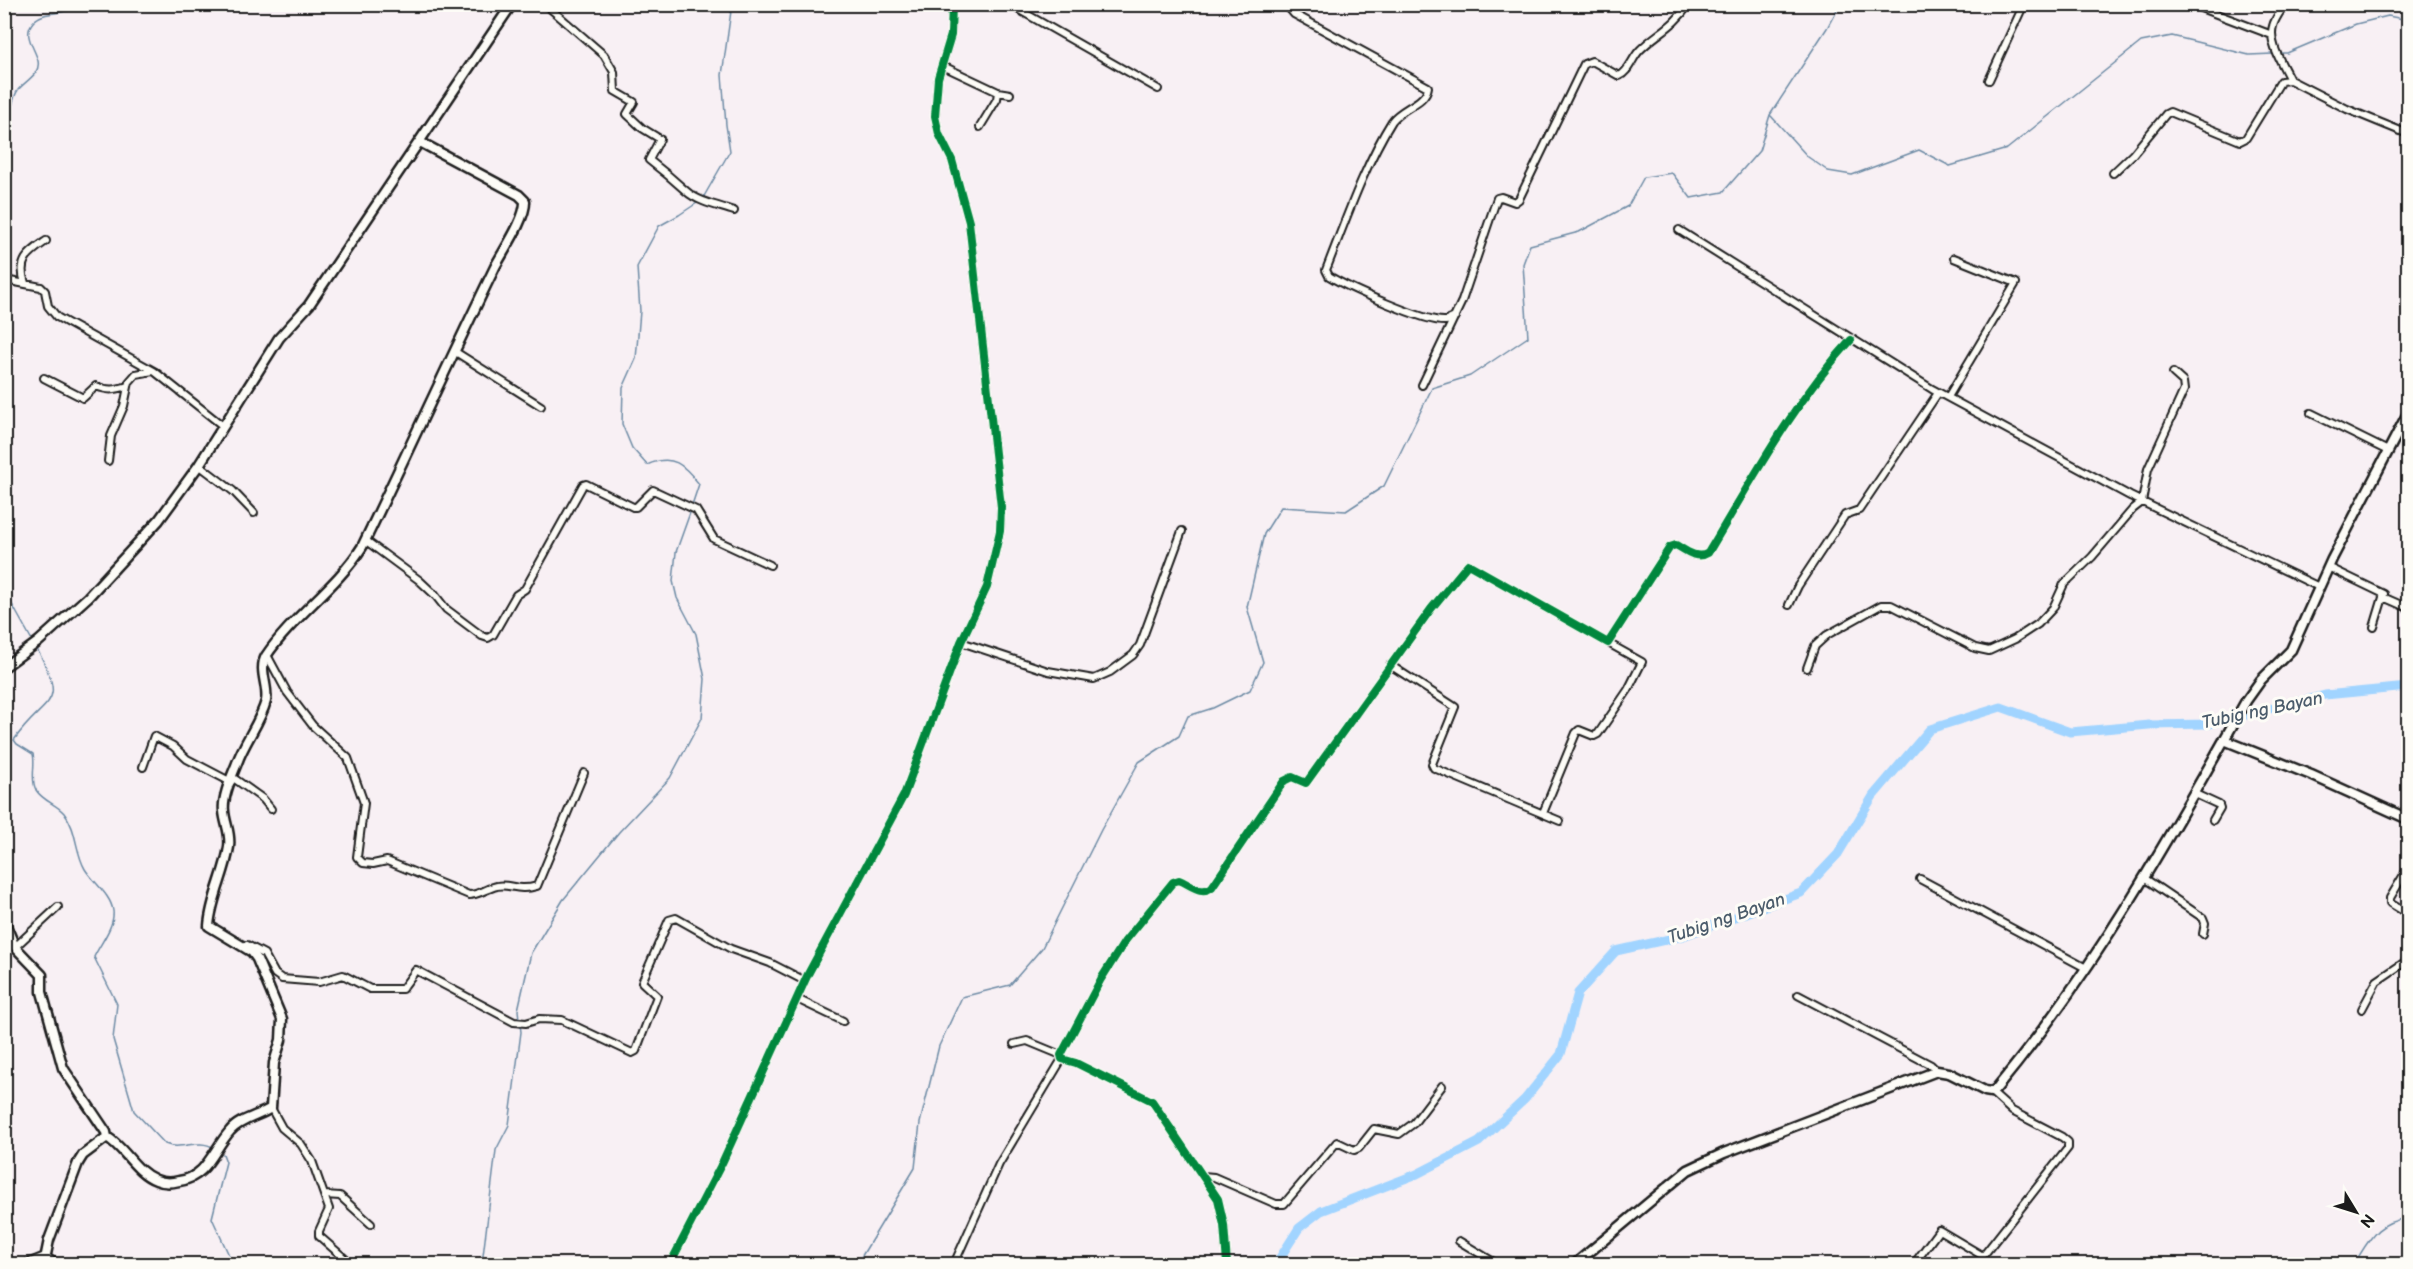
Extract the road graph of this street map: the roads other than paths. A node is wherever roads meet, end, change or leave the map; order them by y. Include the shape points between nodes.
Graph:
1 (512, 4) edge
2 (545, 4) edge
3 (952, 4) edge
4 (1009, 4) edge
5 (1288, 4) edge
6 (1689, 4) edge
7 (2024, 4) edge
8 (2190, 4) edge
9 (2285, 4) edge
10 (2272, 35) junction
11 (943, 66) junction
12 (1989, 80) dead end
13 (2290, 80) junction
14 (1158, 89) dead end
15 (998, 92) junction
16 (1010, 94) dead end
17 (980, 128) dead end
18 (2409, 134) edge
19 (420, 142) junction
20 (2113, 173) dead end
21 (734, 211) dead end
22 (1679, 230) dead end
23 (46, 241) dead end
24 (1954, 258) dead end
25 (5, 280) edge
26 (25, 283) junction
27 (1455, 317) junction
28 (1851, 340) junction
29 (454, 351) junction
30 (154, 371) junction
31 (2173, 373) dead end
32 (44, 378) dead end
33 (128, 386) junction
34 (1422, 386) dead end
35 (1938, 393) junction
36 (1948, 397) junction
37 (541, 406) dead end
38 (2311, 413) dead end
39 (2409, 413) edge
40 (223, 426) junction
41 (2388, 451) junction
42 (108, 460) dead end
43 (199, 465) junction
44 (2142, 502) junction
45 (254, 513) dead end
46 (1182, 531) dead end
47 (365, 540) junction
48 (770, 565) dead end
49 (2328, 567) junction
50 (2319, 587) junction
51 (2383, 597) junction
52 (1789, 605) dead end
53 (2409, 608) edge
54 (2374, 627) dead end
55 (962, 642) junction
56 (1608, 644) junction
57 (267, 655) junction
58 (1390, 666) junction
59 (4, 667) edge
60 (1807, 668) dead end
61 (2224, 740) junction
62 (143, 767) dead end
63 (584, 773) dead end
64 (232, 779) junction
65 (2193, 793) junction
66 (271, 809) dead end
67 (1543, 813) junction
68 (2409, 819) edge
69 (2213, 820) dead end
70 (1560, 821) dead end
71 (2409, 868) edge
72 (2144, 878) junction
73 (1920, 879) dead end
74 (58, 906) dead end
75 (2409, 914) edge
76 (4, 921) edge
77 (2203, 934) dead end
78 (235, 941) junction
79 (15, 947) junction
80 (2409, 960) edge
81 (2086, 968) junction
82 (805, 981) junction
83 (1798, 995) dead end
84 (797, 999) junction
85 (2362, 1009) dead end
86 (843, 1021) dead end
87 (1014, 1044) dead end
88 (1061, 1057) junction
89 (1937, 1071) junction
90 (1442, 1086) dead end
91 (1991, 1092) junction
92 (271, 1108) junction
93 (107, 1137) junction
94 (1203, 1176) junction
95 (325, 1195) junction
96 (370, 1224) dead end
97 (1458, 1241) dead end
98 (44, 1260) edge
99 (25, 1264) edge
100 (58, 1264) edge
101 (351, 1264) edge
102 (670, 1264) edge
103 (954, 1264) edge
104 (1227, 1264) edge
105 (1497, 1264) edge
106 (1575, 1264) edge
107 (1914, 1264) edge

1 - 19 street
2 - 21 street via 604,55 614,72 615,91 634,102 627,114 660,139 649,160 701,200
3 - 11 street via 951,35
4 - 14 street
5 - 27 street via 1294,14 1428,87 1426,95 1398,113 1381,141 1326,270 1329,276 1427,318 1446,321
6 - 27 street via 1679,20 1639,51 1623,74 1618,76 1592,61 1584,64 1519,199 1515,202 1497,198
7 - 12 street
8 - 10 street
9 - 10 street
10 - 13 street
11 - 15 street
11 - 55 street via 934,116 952,160 969,222 1001,516 987,587
13 - 18 street
13 - 20 street via 2281,81 2246,138 2240,141 2170,112
15 - 16 street
15 - 17 street
19 - 29 street via 525,201 526,210
19 - 40 street via 309,305 279,338
22 - 28 street
23 - 26 street via 27,254 21,272
24 - 36 street via 2016,283
25 - 26 street
26 - 30 street via 45,291 48,306 57,316
27 - 34 street
28 - 35 street
28 - 56 street via 1825,368 1767,453 1708,553 1695,556 1676,545 1670,547
29 - 37 street
29 - 47 street
30 - 33 street via 136,374
30 - 40 street
31 - 44 street via 2183,382 2184,390 2148,469
32 - 33 street via 83,398 96,386 112,391
33 - 42 street via 111,436
35 - 36 street
35 - 52 street via 1859,510 1845,515
36 - 44 street
38 - 41 street
39 - 41 street
40 - 43 street
41 - 49 street
43 - 45 street
43 - 59 street via 159,520 88,597
44 - 50 street
44 - 60 street via 2064,584 2053,608 2015,639 1989,651 1975,648 1891,605 1881,605 1827,635 1815,646
46 - 55 street via 1140,645 1134,655 1110,672 1094,679 1048,672
47 - 48 street via 419,580 446,609 488,638 516,595 525,589 586,484 633,507 653,490 696,510 714,538
47 - 57 street via 355,558
49 - 50 street
49 - 51 street via 2382,591
50 - 61 street via 2291,650 2261,680
51 - 53 street
51 - 54 street
55 - 82 street via 904,795
56 - 58 street via 1468,564
56 - 67 street via 1642,662 1598,734 1579,730 1576,733
57 - 63 street via 287,692 313,726 348,758 364,803 357,850 363,863 387,861 469,895 499,885 518,890 537,886
57 - 64 street via 263,674 265,704 237,760
58 - 67 street via 1455,707 1432,764 1434,768
58 - 88 street via 1306,783 1292,777 1284,781 1212,887 1202,891 1179,880 1173,882 1125,941
61 - 65 street
61 - 68 street
62 - 64 street via 154,736 188,759
64 - 66 street
64 - 78 street via 223,808 230,832 229,848 210,908 209,926
65 - 69 street via 2219,805
65 - 72 street
67 - 70 street
71 - 75 street via 2390,898 2390,903
72 - 77 street via 2203,918
72 - 81 street
73 - 81 street
74 - 79 street
76 - 79 street
78 - 82 street via 264,954 282,979 319,982 343,975 370,989 402,989 416,970 514,1022 562,1020 632,1053 657,996 642,982 669,920 675,918 731,949
78 - 92 street via 257,959 282,1019
79 - 93 street via 42,975 42,992 63,1068
80 - 85 street via 2377,981
81 - 91 street
82 - 84 street
83 - 89 street
84 - 86 street
84 - 102 street via 722,1163
87 - 88 street via 1027,1041
88 - 94 street via 1152,1101
88 - 103 street via 999,1164
89 - 91 street via 1948,1072
89 - 106 street via 1688,1170
90 - 94 street via 1414,1123 1399,1134 1374,1129 1354,1150 1337,1142 1284,1204
91 - 107 street via 2012,1111 2062,1137 2068,1148 1983,1256 1939,1230
92 - 93 street via 230,1130 198,1174 170,1183 143,1173
92 - 95 street via 282,1128 307,1153
93 - 98 street via 78,1163
94 - 104 street via 1218,1199
95 - 96 street via 340,1196
95 - 101 street via 329,1209 320,1236
97 - 105 street
98 - 99 street
98 - 100 street

